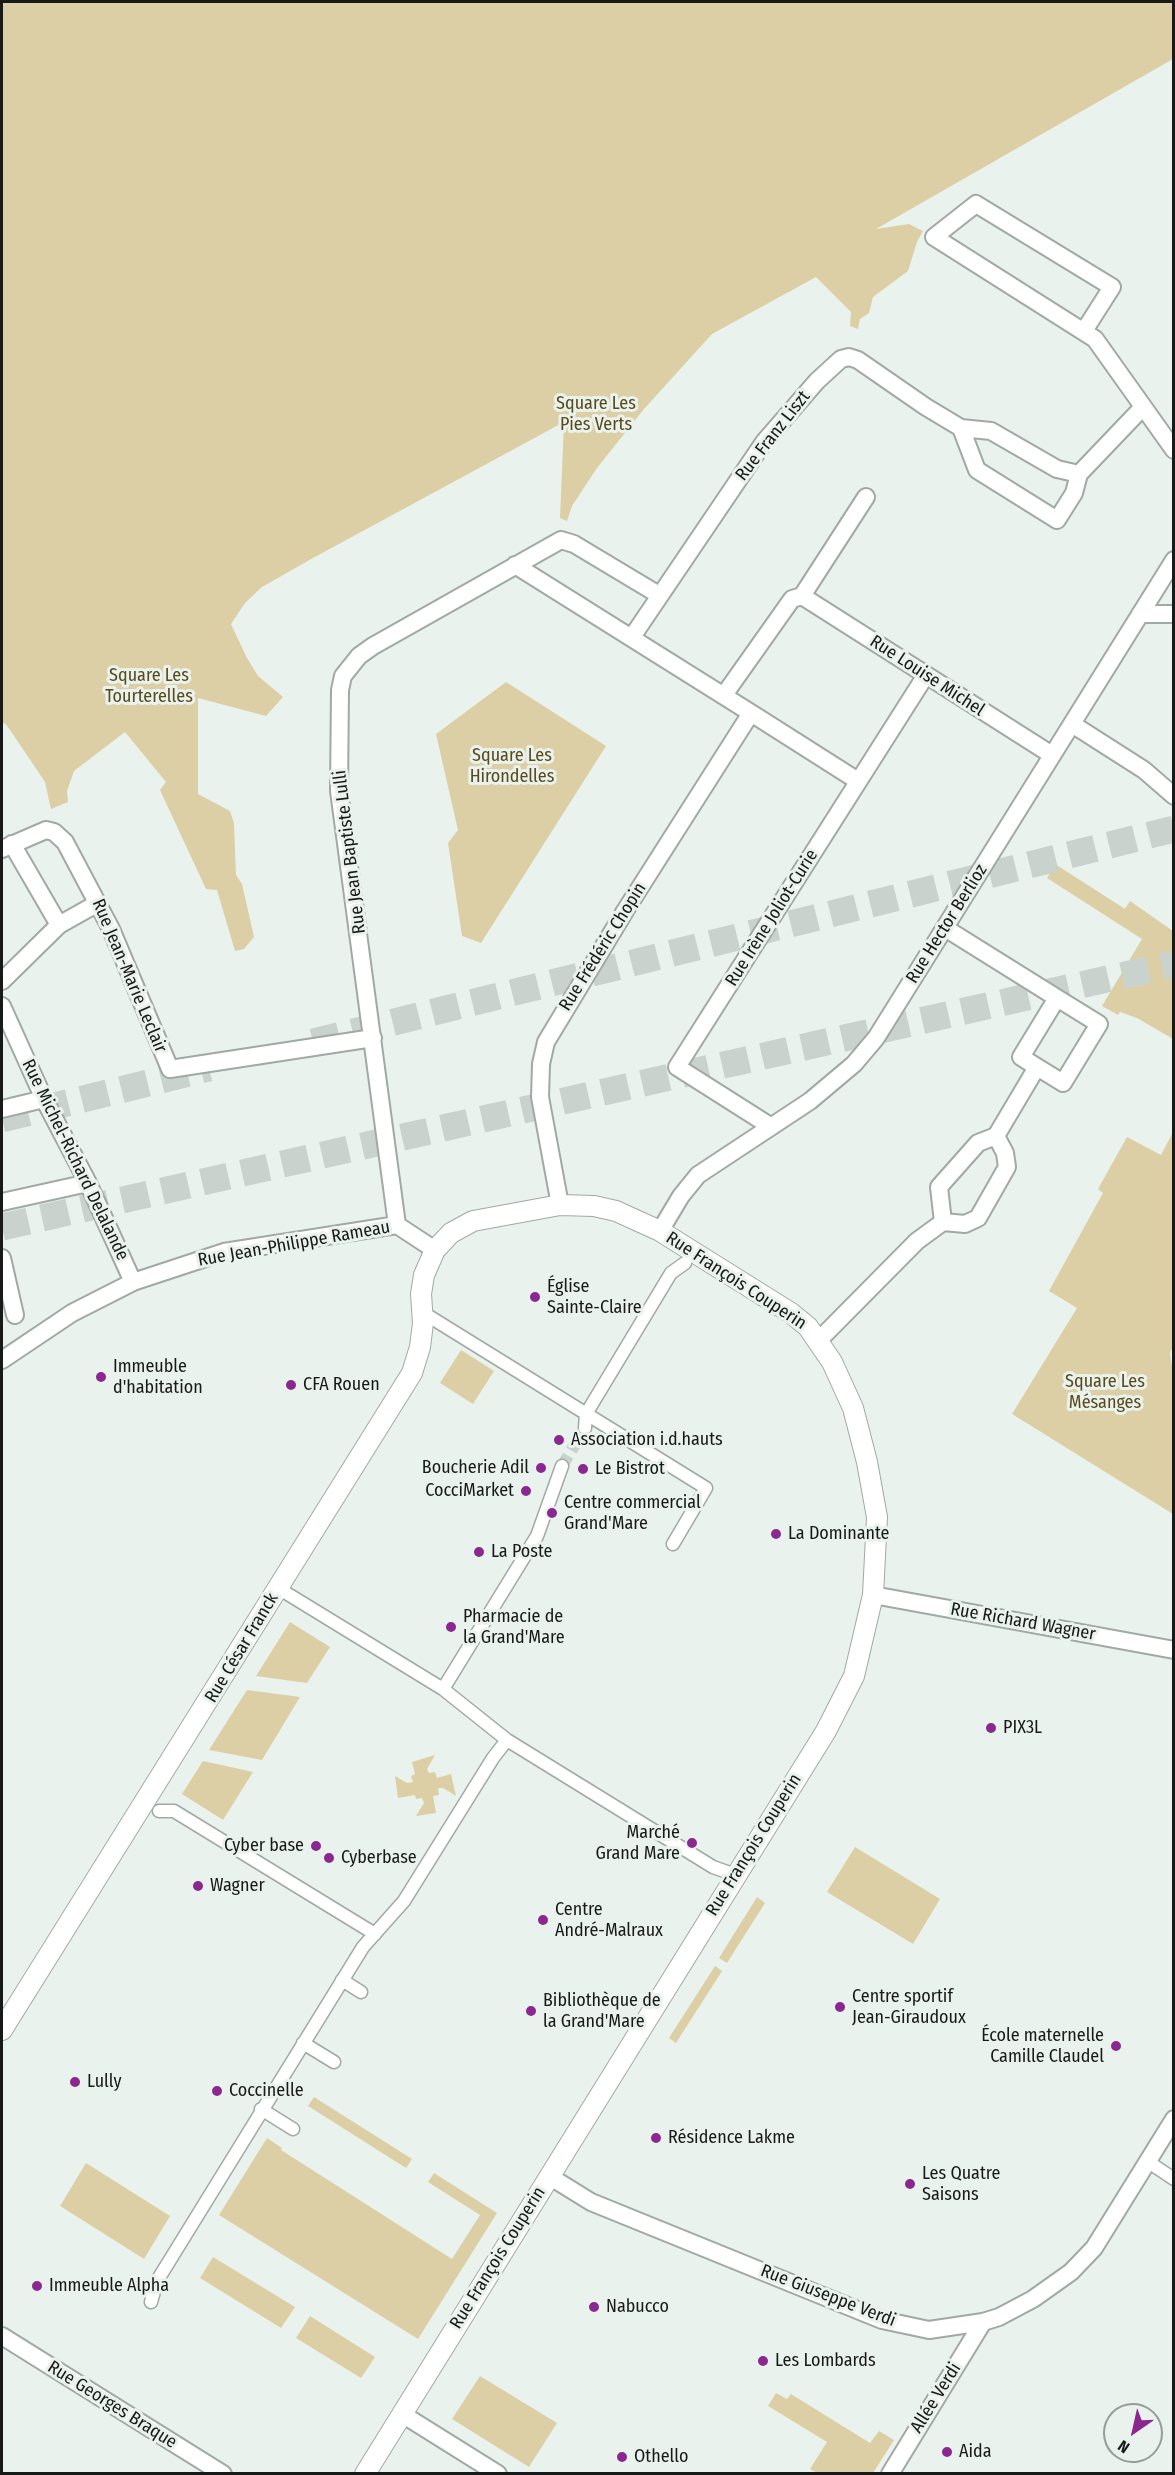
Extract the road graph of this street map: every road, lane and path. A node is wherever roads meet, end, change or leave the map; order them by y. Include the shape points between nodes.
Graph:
1 (1084, 331) junction
2 (1143, 407) junction
3 (961, 428) junction
4 (1173, 450) edge
5 (1079, 474) junction
6 (866, 497) dead end
7 (1173, 560) edge
8 (515, 565) junction
9 (659, 595) junction
10 (802, 596) junction
11 (1140, 614) junction
12 (1173, 614) edge
13 (632, 637) junction
14 (926, 675) junction
15 (724, 695) junction
16 (751, 713) junction
17 (1072, 724) junction
18 (1052, 755) junction
19 (858, 782) junction
20 (1173, 796) edge
21 (7, 846) edge
22 (98, 903) junction
23 (59, 925) junction
24 (945, 927) junction
25 (2, 981) edge
26 (1057, 998) junction
27 (2, 1006) edge
28 (373, 1038) junction
29 (1037, 1067) junction
30 (44, 1099) junction
31 (2, 1109) edge
32 (770, 1126) junction
33 (996, 1136) junction
34 (88, 1183) junction
35 (2, 1202) edge
36 (560, 1205) junction
37 (944, 1222) junction
38 (397, 1225) junction
39 (660, 1231) junction
40 (435, 1250) junction
41 (2, 1258) edge
42 (685, 1263) dead end
43 (133, 1282) junction
44 (422, 1312) junction
45 (15, 1315) dead end
46 (819, 1340) junction
47 (2, 1360) edge
48 (586, 1414) junction
49 (585, 1428) tunnel mouth
50 (562, 1466) tunnel mouth
51 (673, 1544) dead end
52 (278, 1588) junction
53 (873, 1595) junction
54 (1173, 1650) edge
55 (443, 1689) junction
56 (507, 1740) junction
57 (159, 1811) dead end
58 (727, 1872) dead end
59 (375, 1934) junction
60 (342, 1980) junction
61 (360, 1992) dead end
62 (2, 2030) edge
63 (303, 2043) junction
64 (334, 2062) dead end
65 (261, 2109) junction
66 (1173, 2119) edge
67 (293, 2129) dead end
68 (1147, 2162) junction
69 (549, 2176) junction
70 (1173, 2179) edge
71 (151, 2302) dead end
72 (983, 2322) junction
73 (2, 2336) edge
74 (402, 2414) junction
75 (223, 2474) edge
76 (365, 2474) edge
77 (498, 2474) edge
78 (890, 2474) edge

1 - 1 street via 1014,287 934,237 976,204 1112,287
1 - 2 street via 1095,339
2 - 4 street
2 - 5 street
3 - 5 street, Rue Franz Liszt via 991,431 1057,470
3 - 5 street via 977,470 1057,520 1074,493
3 - 9 street, Rue Franz Liszt via 858,360 841,359 764,442
6 - 10 street
7 - 11 street, Rue Hector Berlioz
8 - 9 street, Rue Jean Baptiste Lulli via 555,542 566,540
8 - 13 street
8 - 28 street, Rue Jean Baptiste Lulli via 373,646 358,656 343,676 339,791
9 - 13 street, Rue Franz Liszt
10 - 14 street, Rue Louise Michel
10 - 15 street via 792,599
11 - 12 street
11 - 17 street, Rue Hector Berlioz
13 - 15 street
14 - 18 street, Rue Louise Michel
14 - 19 street, Rue Irène Joliot-Curie
15 - 16 street
16 - 19 street
16 - 36 street, Rue Frédéric Chopin via 546,1042 540,1097
17 - 18 street, Rue Hector Berlioz
17 - 20 street via 1144,770
18 - 24 street, Rue Hector Berlioz
19 - 32 street, Rue Irène Joliot-Curie via 677,1067
21 - 22 street, Rue Jean-Marie Leclair via 38,831 54,832 65,843
21 - 23 street
22 - 23 street
22 - 28 street, Rue Jean-Marie Leclair via 170,1069
23 - 25 street
24 - 26 street
24 - 32 street, Rue Hector Berlioz via 876,1038 854,1064 810,1101
26 - 29 street via 1021,1058
26 - 29 street via 1100,1024 1063,1083
27 - 30 street, Rue Michel-Richard Delalande
28 - 38 street, Rue Jean Baptiste Lulli
29 - 33 street
30 - 31 street
30 - 34 street, Rue Michel-Richard Delalande
32 - 39 street, Rue Hector Berlioz via 698,1175
33 - 37 street via 978,1143 939,1187
33 - 37 street via 1007,1167 978,1218 964,1224
34 - 35 street
34 - 43 street, Rue Michel-Richard Delalande
36 - 39 street via 616,1211
36 - 40 street via 473,1221 451,1233
37 - 46 street via 917,1241
38 - 40 street, Rue Jean-Philippe Rameau
38 - 43 street, Rue Jean-Philippe Rameau via 224,1252
39 - 46 street, Rue François Couperin via 791,1313
40 - 44 street, Rue César Franck via 422,1285
41 - 45 street
42 - 48 street via 671,1273
43 - 47 street, Rue Jean-Philippe Rameau via 72,1313
44 - 48 street
44 - 52 street, Rue César Franck via 420,1347 412,1373
46 - 53 street, Rue François Couperin via 853,1408 867,1462 877,1517
48 - 49 street
48 - 51 street via 706,1488
50 - 55 street via 537,1536
52 - 55 street
52 - 62 street, Rue César Franck
53 - 54 street, Rue Richard Wagner
53 - 69 street, Rue François Couperin via 854,1676 826,1731
55 - 56 street
56 - 58 street
56 - 59 street via 404,1901
57 - 59 street via 174,1811
59 - 60 street
60 - 61 street
60 - 63 street
63 - 64 street
63 - 65 street
65 - 67 street
65 - 71 street via 157,2281
66 - 68 street, Rue Giuseppe Verdi
68 - 70 street
68 - 72 street, Rue Giuseppe Verdi via 1094,2248 1071,2272 1033,2299
69 - 72 street, Rue Giuseppe Verdi via 591,2202 882,2320 929,2330
69 - 74 street, Rue François Couperin
72 - 78 street, Allée Verdi
73 - 75 street, Rue Georges Braque
74 - 76 street, Rue François Couperin
74 - 77 street

